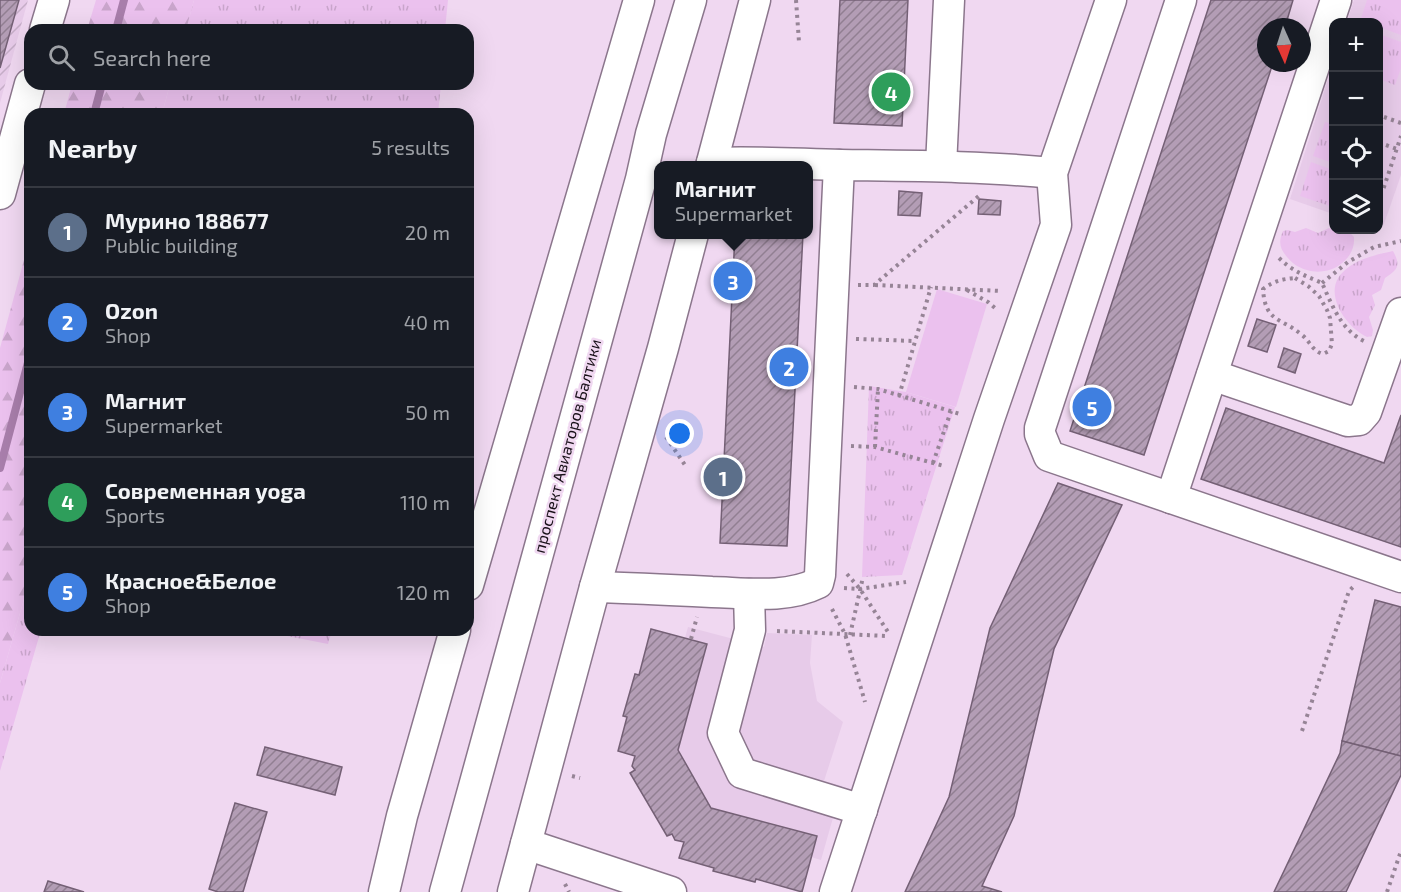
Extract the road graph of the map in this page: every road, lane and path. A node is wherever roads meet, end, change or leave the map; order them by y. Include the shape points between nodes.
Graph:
1 (54, 0) edge
2 (639, 0) edge
3 (691, 0) edge
4 (755, 0) edge
5 (796, 0) edge
6 (949, 0) edge
7 (1111, 0) edge
8 (1181, 0) edge
9 (1336, 0) edge
10 (47, 24) edge
11 (799, 42) dead end
12 (28, 90) edge
13 (1384, 117) dead end
14 (1401, 123) edge
15 (1401, 136) edge
16 (1386, 145) dead end
17 (1397, 149) junction
18 (713, 161) edge
19 (813, 164) edge
20 (838, 165) junction
21 (941, 166) junction
22 (1052, 173) junction
23 (1383, 190) edge
24 (983, 192) dead end
25 (0, 194) edge
26 (692, 239) edge
27 (1401, 241) edge
28 (1257, 242) junction
29 (1298, 273) junction
30 (1295, 278) junction
31 (1322, 283) junction
32 (833, 285) junction
33 (874, 285) junction
34 (931, 287) junction
35 (966, 290) junction
36 (1001, 291) dead end
37 (1332, 306) junction
38 (995, 308) dead end
39 (1327, 310) junction
40 (1401, 313) edge
41 (831, 339) junction
42 (915, 341) junction
43 (1388, 350) junction
44 (1212, 375) junction
45 (899, 396) junction
46 (951, 411) junction
47 (960, 414) dead end
48 (949, 417) junction
49 (958, 420) dead end
50 (664, 434) dead end
51 (933, 463) junction
52 (685, 465) dead end
53 (944, 466) dead end
54 (1171, 498) junction
55 (474, 564) edge
56 (841, 568) dead end
57 (863, 577) dead end
58 (1401, 577) edge
59 (906, 582) dead end
60 (1355, 584) dead end
61 (595, 587) junction
62 (842, 588) dead end
63 (860, 589) junction
64 (749, 594) junction
65 (832, 609) dead end
66 (698, 613) dead end
67 (777, 631) dead end
68 (847, 635) junction
69 (453, 636) edge
70 (691, 639) dead end
71 (865, 702) dead end
72 (1302, 731) dead end
73 (572, 776) dead end
74 (580, 778) dead end
75 (862, 810) junction
76 (526, 844) junction
77 (1401, 852) edge
78 (1400, 861) edge
79 (384, 892) edge
80 (444, 892) edge
81 (513, 892) edge
82 (671, 892) edge
83 (835, 892) edge
84 (1387, 892) edge

1 - 10 street
2 - 55 street
3 - 80 street, проспект Авиаторов Балтики
4 - 18 street
5 - 11 path
6 - 21 street
7 - 22 street
8 - 54 street via 1040,428 1049,456
9 - 28 street
12 - 25 street
13 - 14 path
15 - 17 path
16 - 17 path
17 - 23 path
19 - 20 street
20 - 21 street
20 - 32 street
21 - 22 street
22 - 75 street via 1056,225
24 - 33 path
26 - 61 street
27 - 31 path via 1374,247
28 - 29 path
28 - 44 street
29 - 30 path
29 - 31 path
30 - 39 path via 1319,296
30 - 39 path via 1272,282 1263,289 1264,301 1277,321 1304,336 1316,352 1323,354 1332,344
31 - 37 path
32 - 33 path
32 - 41 street
33 - 34 path
34 - 35 path
34 - 42 path
35 - 36 path
35 - 38 path
37 - 39 path
37 - 43 path via 1354,336
40 - 43 street
41 - 42 path
41 - 64 street via 818,584 789,593
42 - 45 path
43 - 44 street via 1366,412 1359,420 1348,421
44 - 54 street
45 - 46 path
45 - 51 path via 878,389 875,447
46 - 47 path
46 - 48 path
48 - 49 path
48 - 51 path
50 - 52 path
51 - 53 path
54 - 58 street
56 - 63 path
57 - 63 path
59 - 63 path
60 - 72 path via 1349,591
61 - 64 street
61 - 76 street
62 - 63 path
63 - 68 path
63 - 68 path via 888,634
64 - 75 street via 750,630 723,733 742,773
65 - 68 path
66 - 70 path
67 - 68 path
68 - 71 path
69 - 79 street
73 - 74 path
75 - 83 street
76 - 81 street
76 - 82 street
77 - 78 path
78 - 84 path

